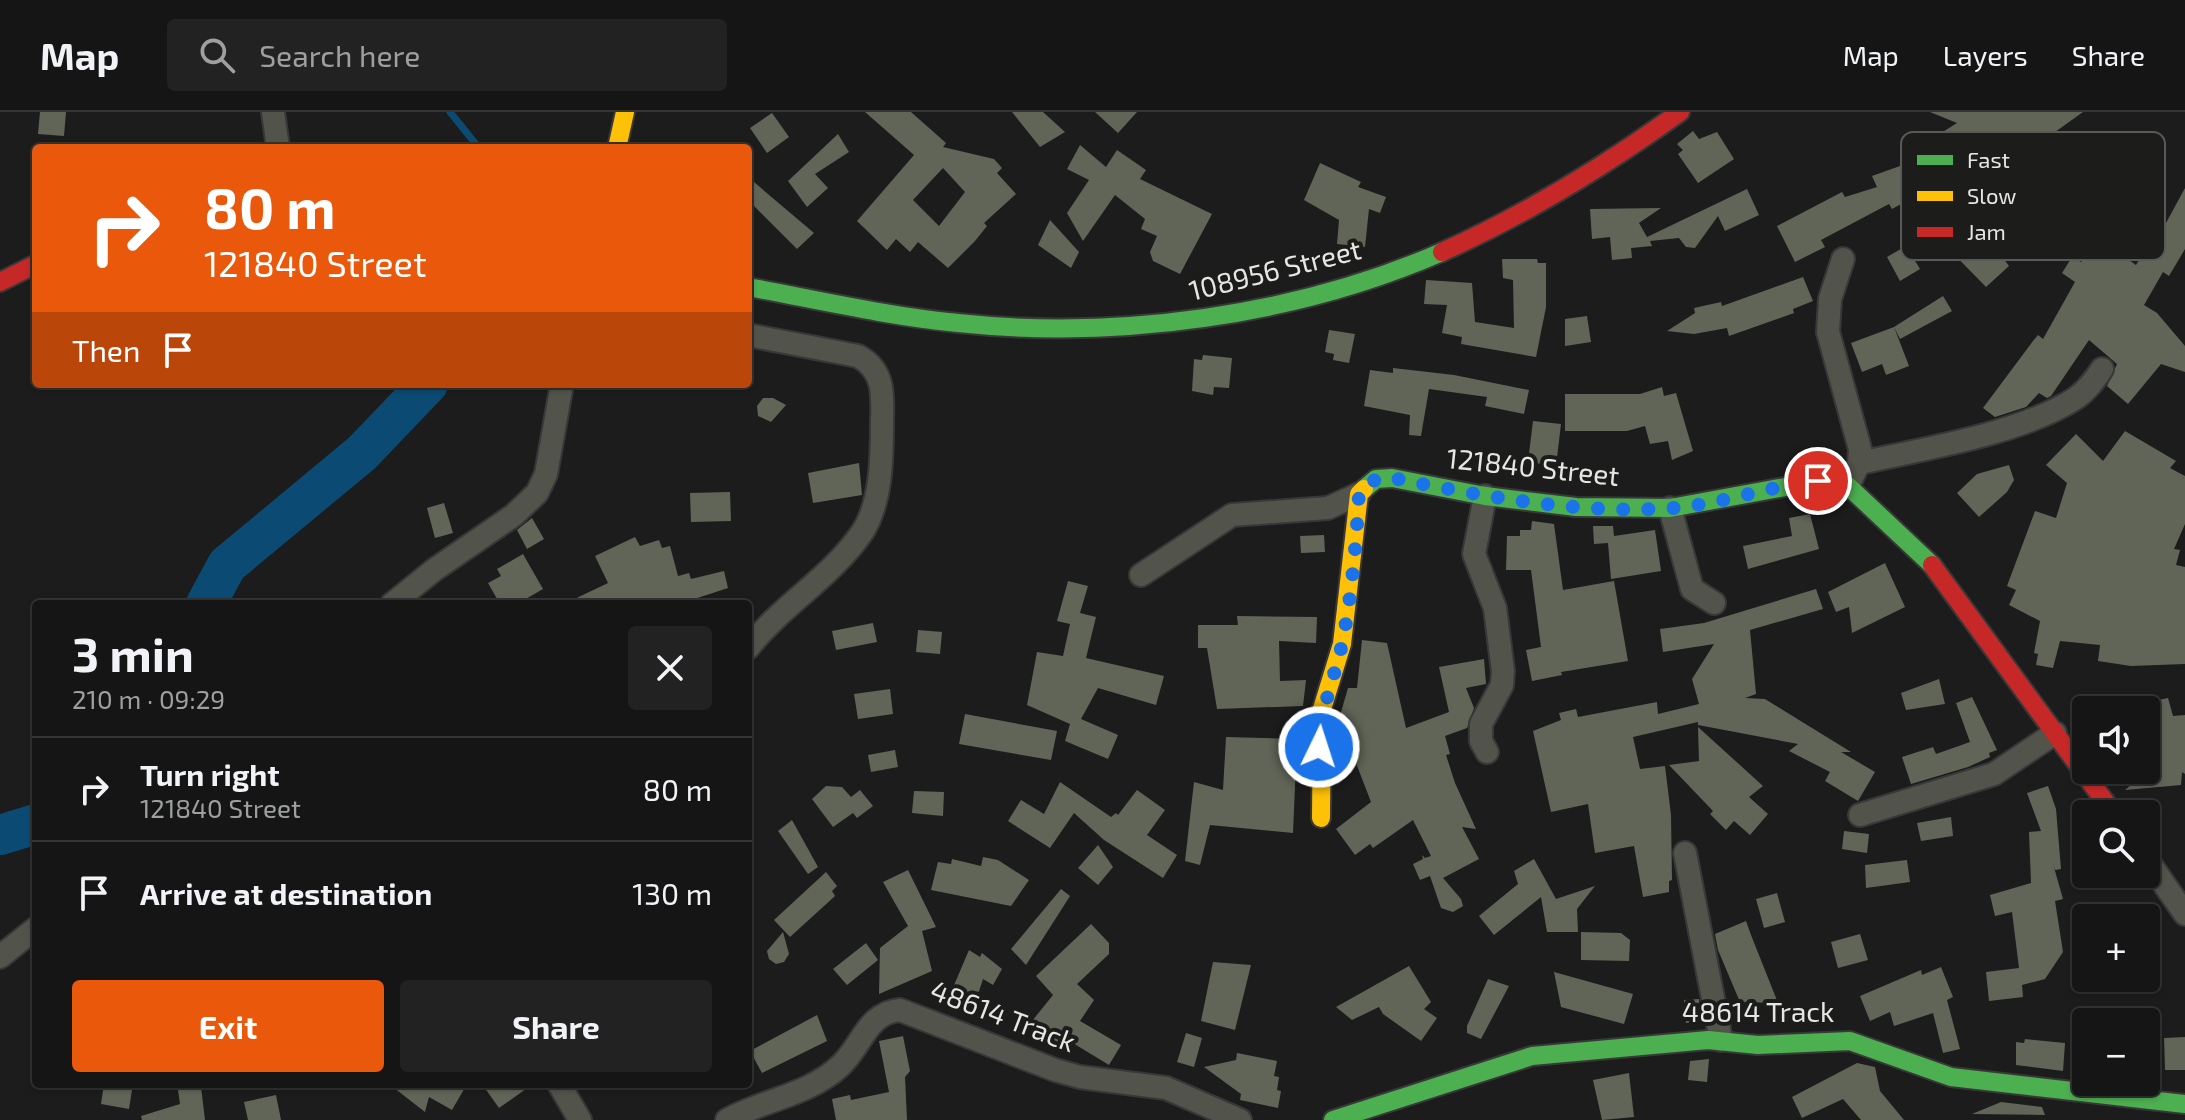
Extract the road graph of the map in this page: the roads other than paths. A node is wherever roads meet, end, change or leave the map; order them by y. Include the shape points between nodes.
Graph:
1 (273, 112) edge
2 (1680, 112) edge
3 (628, 114) edge
4 (277, 144) edge
5 (618, 144) edge
6 (1843, 259) dead end
7 (32, 266) edge
8 (0, 282) edge
9 (752, 288) edge
10 (752, 336) edge
11 (2102, 369) dead end
12 (561, 388) edge
13 (1859, 463) junction
14 (1848, 486) junction
15 (1359, 494) junction
16 (1485, 496) junction
17 (1670, 508) junction
18 (1141, 575) dead end
19 (419, 583) junction
20 (397, 600) edge
21 (426, 600) edge
22 (1714, 603) dead end
23 (752, 643) edge
24 (2055, 733) junction
25 (1487, 752) dead end
26 (2104, 800) edge
27 (1860, 815) dead end
28 (1321, 818) dead end
29 (1685, 853) dead end
30 (2160, 878) edge
31 (2185, 914) edge
32 (32, 931) edge
33 (0, 957) edge
34 (1721, 1040) junction
35 (561, 1088) edge
36 (2185, 1104) edge
37 (580, 1120) edge
38 (727, 1120) edge
39 (1240, 1120) edge
40 (1333, 1120) edge

1 - 4 street
2 - 9 street, 108956 Street via 1561,194 1418,260 1247,311 1181,321 1062,326 959,323
3 - 5 street
6 - 13 street via 1830,299 1828,332 1860,449
7 - 8 street
10 - 23 street via 858,356 869,362 883,391 875,500 861,534
11 - 13 street via 2091,386 2052,410 1983,435
12 - 19 street via 546,474 537,493
13 - 14 street
14 - 17 street, 121840 Street via 1818,481 1787,484
14 - 24 street via 1923,553
15 - 16 street, 121840 Street via 1376,479 1392,478
15 - 18 street via 1328,508 1232,515
15 - 28 street via 1342,644 1321,718
16 - 17 street, 121840 Street via 1576,507
16 - 25 street via 1474,554 1495,608 1503,671 1502,685 1481,724
17 - 22 street via 1692,589
19 - 20 street
19 - 21 street
24 - 26 street
24 - 27 street via 1994,774
29 - 34 street
30 - 31 street
32 - 33 street
34 - 36 street, 48614 Track via 1758,1045 1850,1041 1951,1077
34 - 40 street, 48614 Track via 1532,1056
35 - 37 street
38 - 39 street, 48614 Track via 818,1083 842,1064 877,1017 900,1010 1055,1070 1166,1088

